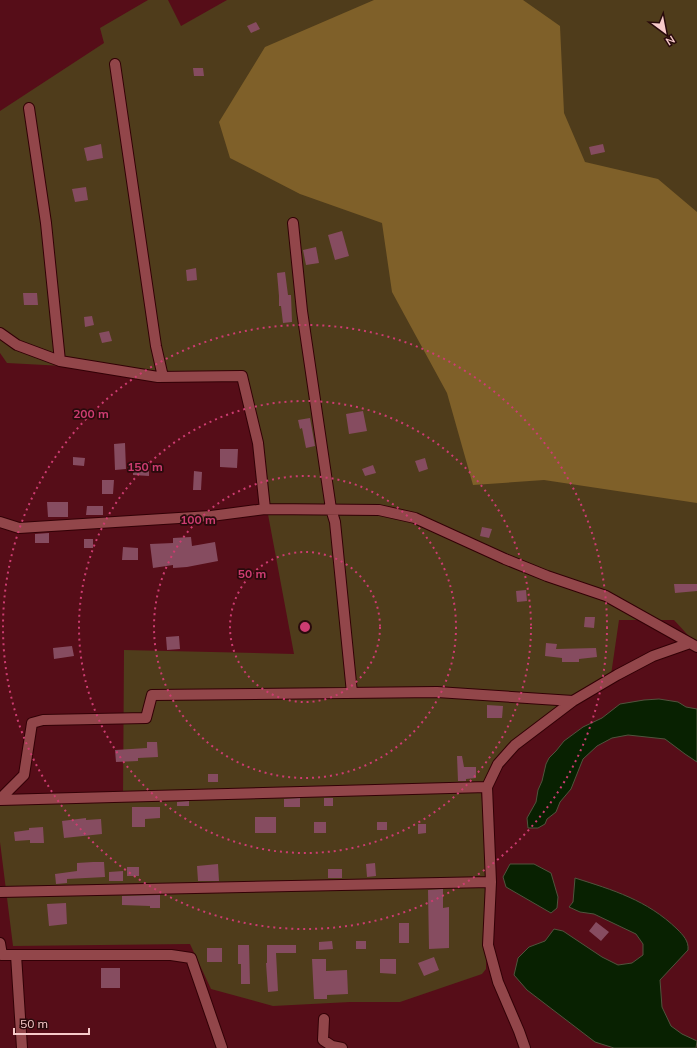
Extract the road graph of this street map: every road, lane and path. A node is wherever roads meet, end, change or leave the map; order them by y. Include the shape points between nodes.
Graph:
1 (115, 64) dead end
2 (29, 108) dead end
3 (293, 223) dead end
4 (0, 333) edge
5 (60, 362) junction
6 (163, 377) junction
7 (265, 508) junction
8 (332, 509) junction
9 (0, 522) edge
10 (693, 645) edge
11 (352, 693) junction
12 (573, 701) junction
13 (487, 787) junction
14 (0, 799) edge
15 (490, 882) junction
16 (0, 892) edge
17 (0, 943) edge
18 (1, 955) edge
19 (16, 955) junction
20 (324, 1019) dead end
21 (22, 1048) edge
22 (222, 1048) edge
23 (342, 1048) edge
24 (525, 1048) edge

1 - 6 street via 156,346
2 - 5 street via 46,223
3 - 8 street via 302,311
4 - 5 street via 16,345
5 - 6 street
6 - 7 street via 242,376 258,442
7 - 8 street
7 - 9 street via 211,516 19,528
8 - 10 street via 378,510 416,518 505,560 606,596
8 - 11 street
10 - 12 street via 653,656
11 - 12 street via 437,692
11 - 14 street via 152,695 146,718 43,720 32,723 24,775
12 - 13 street via 515,744 498,764
13 - 14 street
13 - 15 street
15 - 16 street
15 - 24 street via 488,946 498,982
17 - 18 street
18 - 19 street
19 - 21 street
19 - 22 street via 171,955 191,958
20 - 23 street via 323,1040 332,1046

